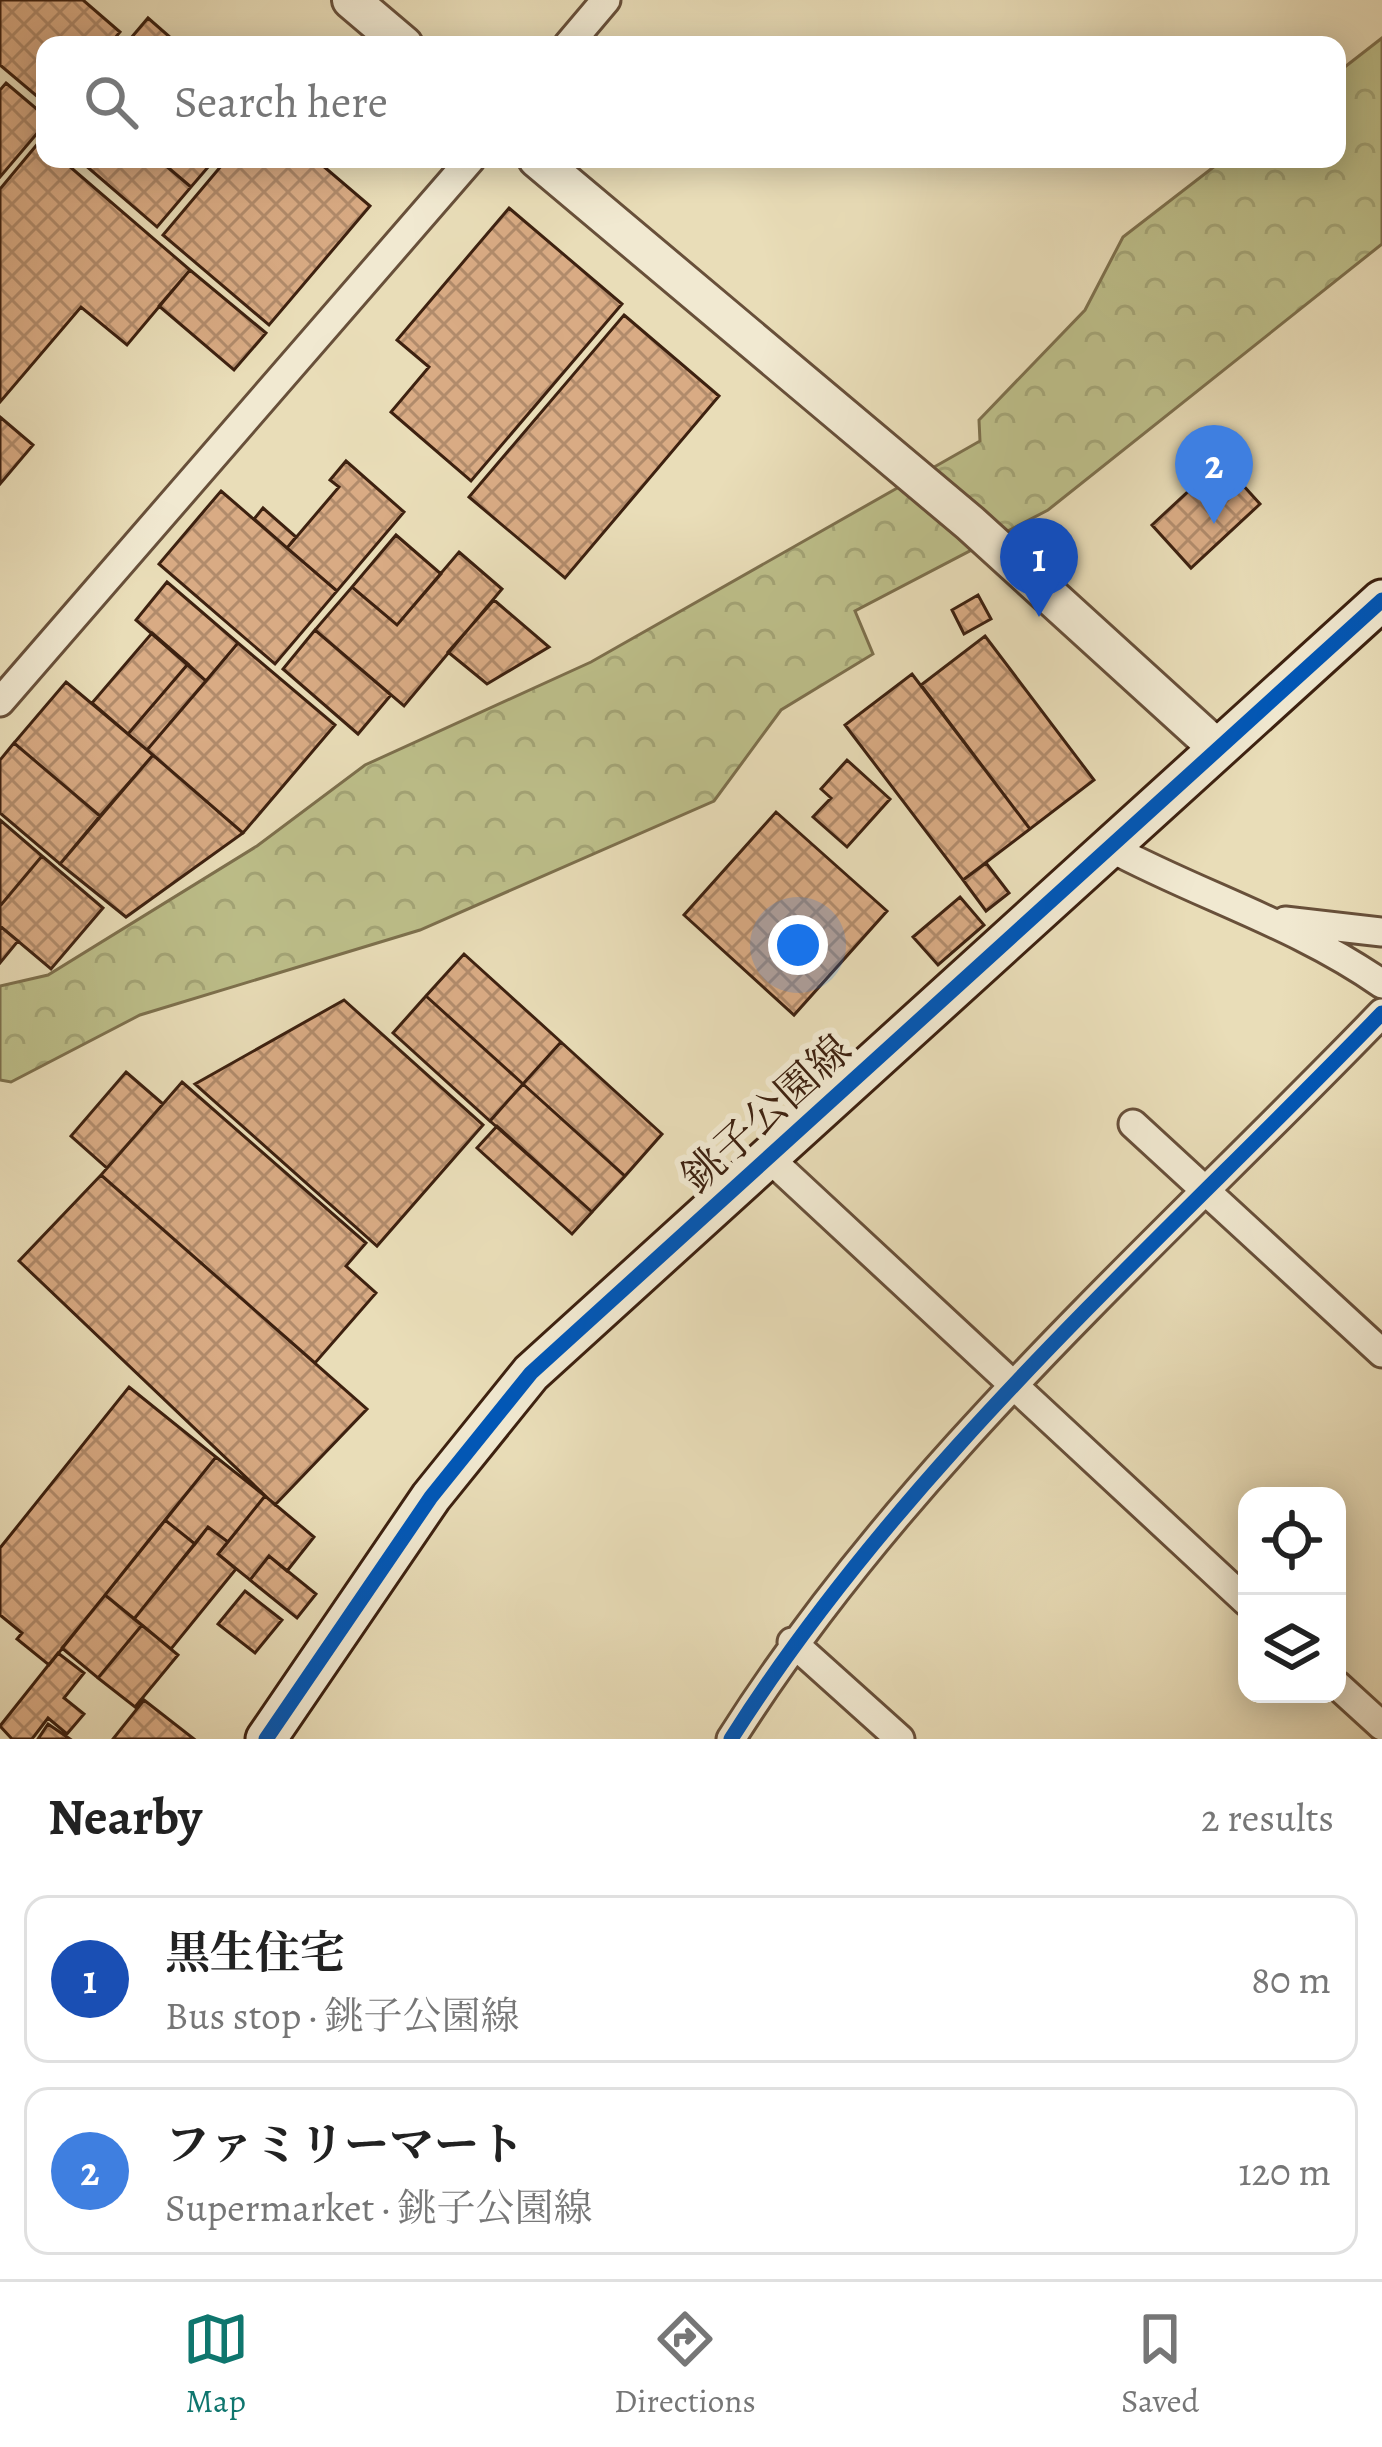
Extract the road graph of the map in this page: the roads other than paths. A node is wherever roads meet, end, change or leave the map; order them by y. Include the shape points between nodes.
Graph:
1 (351, 0) edge
2 (606, 0) edge
3 (393, 36) edge
4 (576, 36) edge
5 (463, 168) edge
6 (548, 168) edge
7 (1382, 600) edge
8 (0, 701) edge
9 (1215, 746) junction
10 (1111, 848) junction
11 (1275, 920) junction
12 (1382, 932) edge
13 (1382, 984) edge
14 (1382, 1013) edge
15 (1133, 1124) dead end
16 (770, 1159) junction
17 (1208, 1193) junction
18 (1382, 1353) edge
19 (1013, 1386) junction
20 (1239, 1595) edge
21 (792, 1642) junction
22 (1346, 1692) edge
23 (1382, 1726) edge
24 (266, 1739) edge
25 (731, 1739) edge
26 (900, 1739) edge

1 - 3 street
2 - 4 street
5 - 8 street
6 - 9 street via 970,523
7 - 9 main road, 銚子公園線
9 - 10 main road, 銚子公園線
10 - 11 street
10 - 16 main road, 銚子公園線
11 - 12 street
11 - 13 street
14 - 17 street
15 - 17 street
16 - 19 street
16 - 24 main road, 銚子公園線 via 531,1372 431,1497
17 - 18 street
17 - 19 street
19 - 20 street
19 - 21 street
21 - 25 street
21 - 26 street
22 - 23 street

